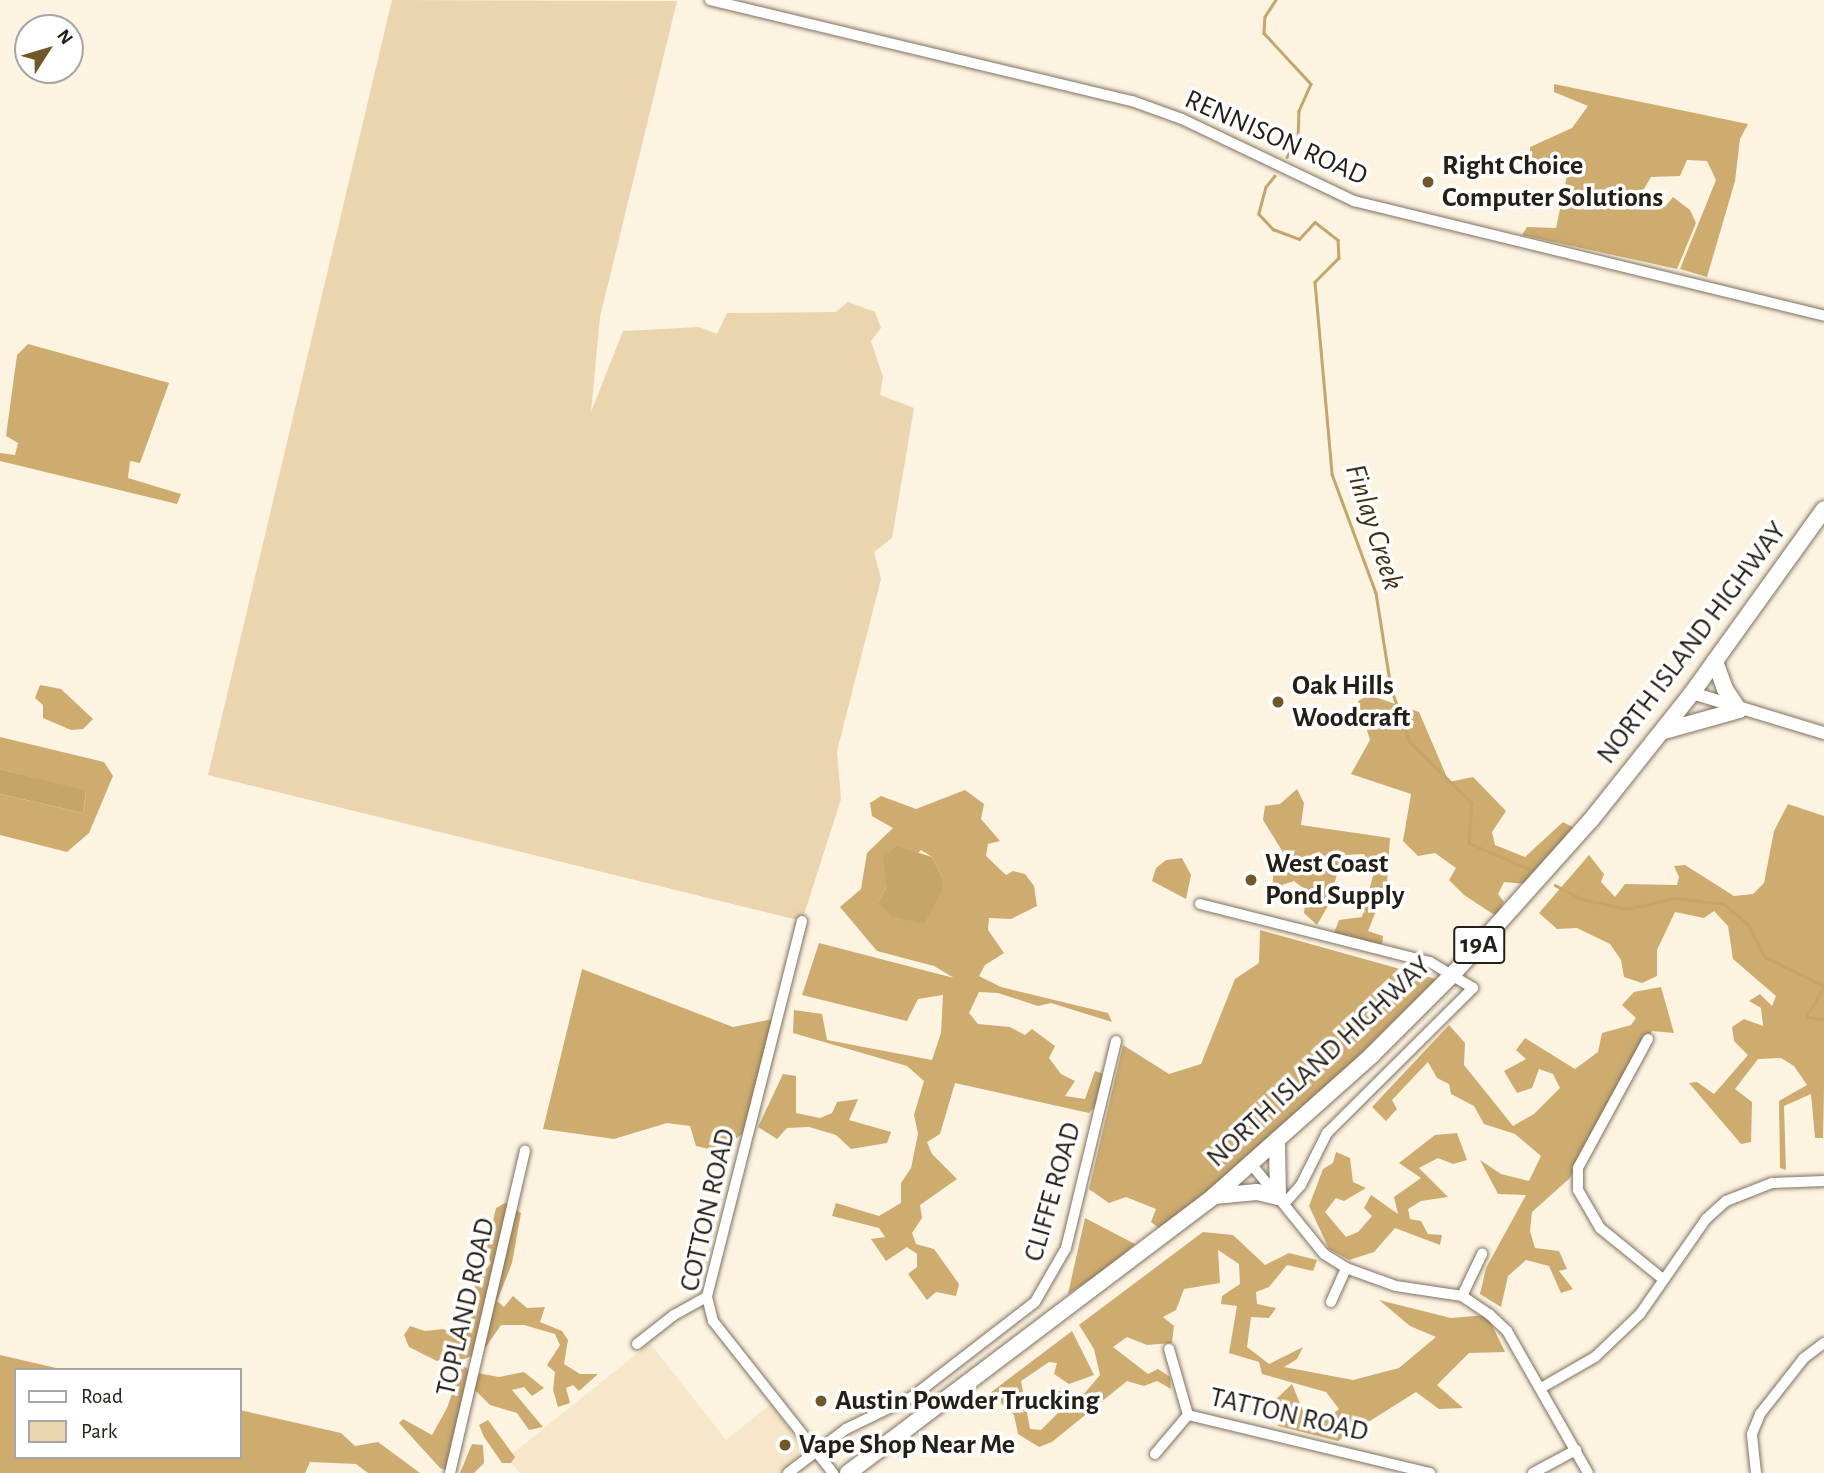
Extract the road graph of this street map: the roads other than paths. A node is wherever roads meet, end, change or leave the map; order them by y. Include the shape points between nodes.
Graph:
1 (710, 0) edge
2 (1824, 316) edge
3 (1824, 509) edge
4 (1716, 661) junction
5 (1692, 693) junction
6 (1739, 710) junction
7 (1664, 730) junction
8 (1824, 733) edge
9 (1199, 904) dead end
10 (802, 921) dead end
11 (1454, 973) junction
12 (1647, 1039) dead end
13 (1116, 1041) dead end
14 (1277, 1143) junction
15 (525, 1151) dead end
16 (1252, 1165) junction
17 (1824, 1181) edge
18 (1214, 1196) junction
19 (1281, 1201) junction
20 (1482, 1254) dead end
21 (1346, 1268) junction
22 (1664, 1280) junction
23 (1462, 1296) junction
24 (707, 1297) junction
25 (1331, 1302) dead end
26 (1824, 1343) edge
27 (637, 1344) dead end
28 (1169, 1349) dead end
29 (1541, 1388) junction
30 (1188, 1415) junction
31 (1576, 1450) junction
32 (816, 1451) junction
33 (1155, 1454) dead end
34 (450, 1473) edge
35 (788, 1473) edge
36 (833, 1473) edge
37 (848, 1473) edge
38 (1430, 1473) edge
39 (1533, 1473) edge
40 (1588, 1473) edge
41 (1756, 1473) edge

1 - 2 street, RENNISON ROAD via 1132,101 1182,119 1354,201
3 - 4 main road, NORTH ISLAND HIGHWAY / 19A
4 - 5 main road, NORTH ISLAND HIGHWAY / 19A
4 - 6 main road via 1725,689
5 - 6 street
5 - 7 main road, NORTH ISLAND HIGHWAY / 19A
6 - 7 main road
6 - 8 street
7 - 11 main road, NORTH ISLAND HIGHWAY / 19A via 1583,830
9 - 11 street via 1430,962
10 - 24 street, COTTON ROAD
11 - 14 main road, NORTH ISLAND HIGHWAY / 19A
11 - 19 street via 1473,988 1327,1133 1301,1185
12 - 22 street via 1578,1168 1578,1190 1600,1228
13 - 32 street, CLIFFE ROAD via 1066,1248 1035,1302 912,1397 859,1421
14 - 16 main road, NORTH ISLAND HIGHWAY / 19A
14 - 19 main road
15 - 34 street, TOPLAND ROAD
16 - 18 main road, NORTH ISLAND HIGHWAY / 19A
16 - 19 street
17 - 22 street via 1772,1183 1726,1201 1706,1219
18 - 19 main road via 1256,1192
18 - 37 main road, NORTH ISLAND HIGHWAY / 19A
19 - 21 street via 1324,1254
20 - 23 street
21 - 23 street via 1396,1286
21 - 25 street
22 - 29 street via 1640,1314 1595,1357
23 - 29 street via 1507,1331
24 - 27 street
24 - 32 street, COTTON ROAD via 713,1321
26 - 41 street via 1804,1358 1760,1414 1752,1434
28 - 30 street
29 - 31 street
30 - 33 street, TATTON ROAD
30 - 38 street, TATTON ROAD
31 - 39 street
31 - 40 street
32 - 35 street, CLIFFE ROAD
32 - 36 street, COTTON ROAD

